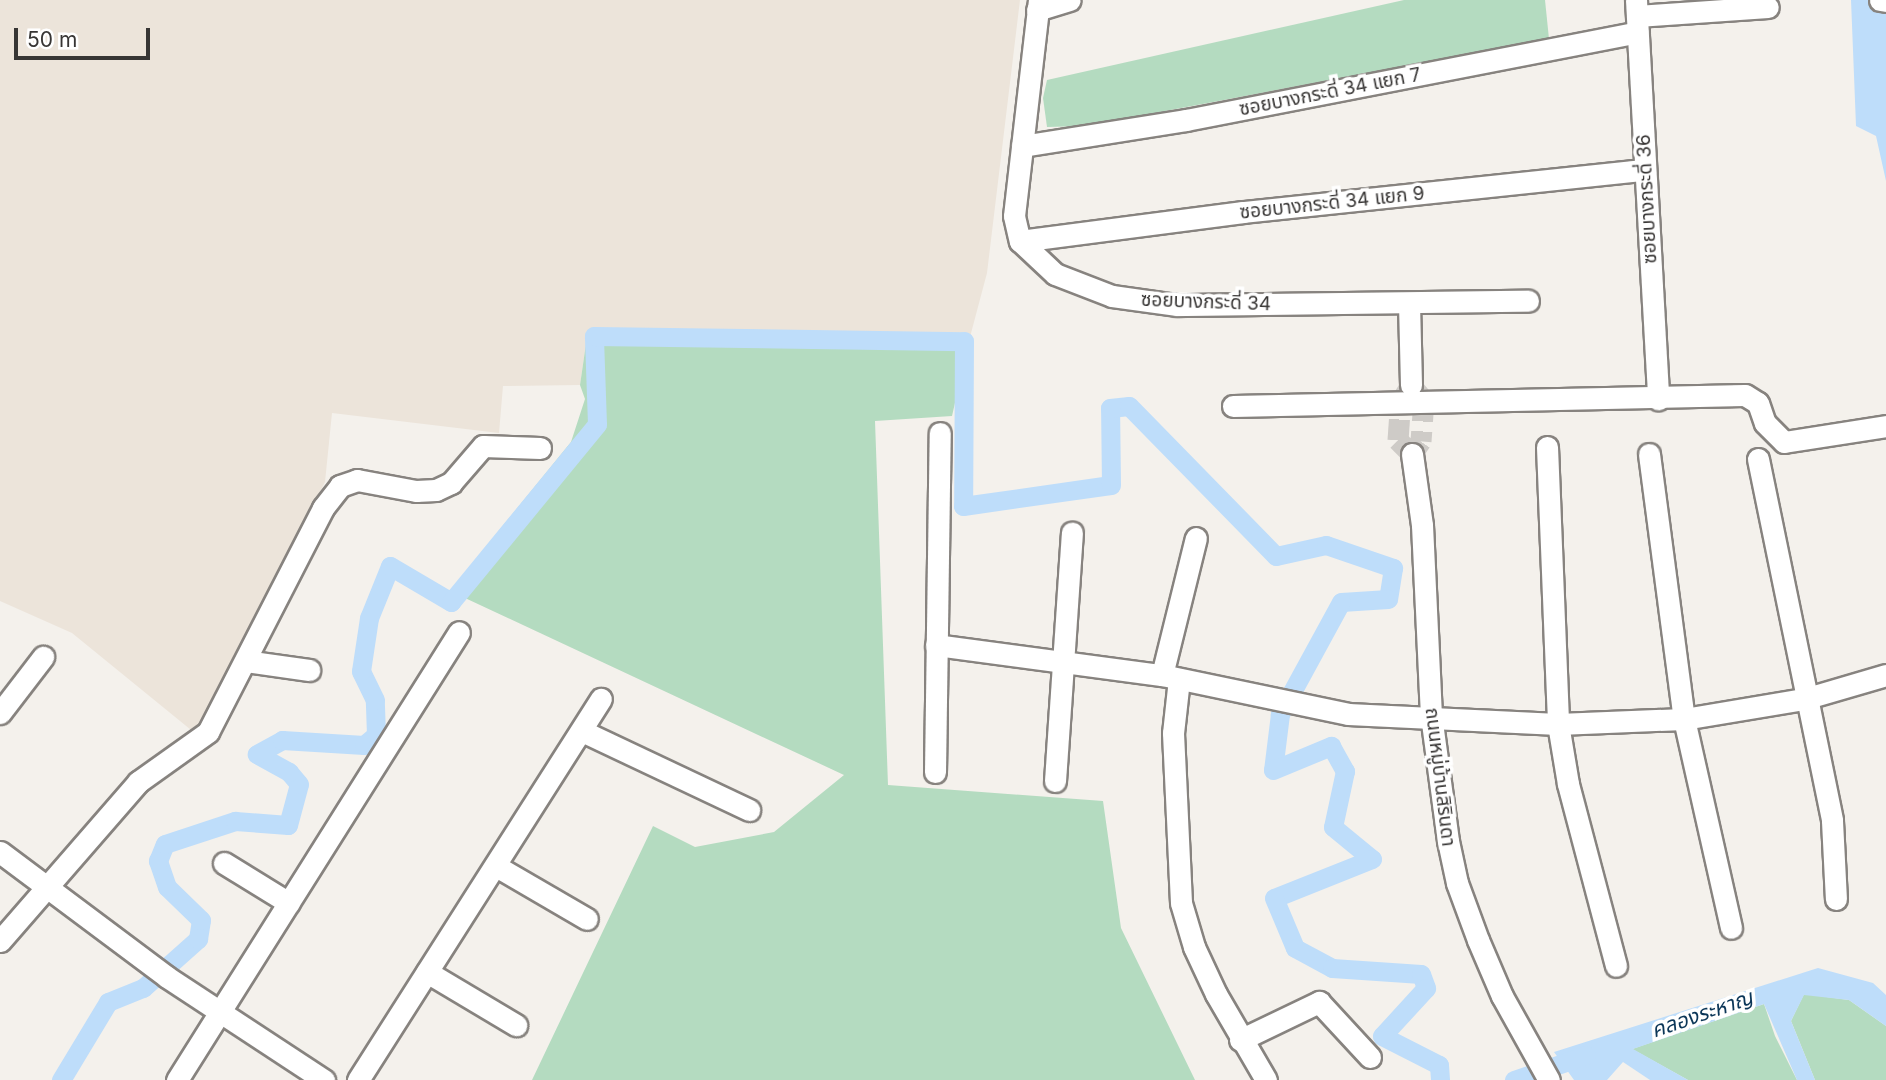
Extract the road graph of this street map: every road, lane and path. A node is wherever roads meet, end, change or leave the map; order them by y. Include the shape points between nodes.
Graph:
1 (1069, 0) edge
2 (1880, 0) edge
3 (1886, 1) edge
4 (1038, 5) edge
5 (1768, 7) dead end
6 (1637, 16) edge
7 (1022, 146) junction
8 (1645, 170) junction
9 (1020, 242) junction
10 (1528, 301) dead end
11 (1409, 303) junction
12 (1411, 385) tunnel mouth
13 (1658, 399) junction
14 (1233, 406) dead end
15 (1886, 425) edge
16 (940, 432) dead end
17 (1547, 447) dead end
18 (540, 448) dead end
19 (1412, 454) dead end
20 (1649, 454) dead end
21 (1758, 459) dead end
22 (1072, 533) dead end
23 (1196, 538) dead end
24 (459, 632) dead end
25 (936, 645) junction
26 (43, 657) dead end
27 (1062, 660) junction
28 (246, 661) junction
29 (309, 670) dead end
30 (1886, 675) edge
31 (1170, 677) junction
32 (601, 699) dead end
33 (1804, 699) junction
34 (0, 713) edge
35 (1431, 715) junction
36 (1684, 719) junction
37 (1558, 724) junction
38 (582, 731) junction
39 (935, 772) dead end
40 (1055, 781) dead end
41 (749, 810) dead end
42 (0, 852) edge
43 (224, 863) dead end
44 (496, 866) junction
45 (45, 886) junction
46 (1836, 899) dead end
47 (289, 903) junction
48 (587, 919) dead end
49 (1731, 929) dead end
50 (0, 941) edge
51 (1616, 966) dead end
52 (427, 972) junction
53 (219, 1014) junction
54 (516, 1025) dead end
55 (1240, 1040) junction
56 (1370, 1057) dead end
57 (177, 1080) edge
58 (324, 1080) edge
59 (358, 1080) edge
60 (1266, 1080) edge
61 (1549, 1080) edge

1 - 4 street
2 - 3 street
4 - 7 street
5 - 6 street, ซอยบางกระดี่ 34 แยก 7
6 - 7 street, ซอยบางกระดี่ 34 แยก 7 via 1186,120
6 - 8 street, ซอยบางกระดี่ 36
7 - 9 street via 1014,216
8 - 9 street, ซอยบางกระดี่ 34 แยก 9 via 1257,211
8 - 13 street, ซอยบางกระดี่ 36
9 - 11 street, ซอยบางกระดี่ 34 via 1034,259 1077,285 1146,302
10 - 11 street, ซอยบางกระดี่ 34
11 - 12 street
13 - 14 street
13 - 15 street via 1753,397 1773,435 1794,443
16 - 25 street
17 - 37 street
18 - 28 street via 483,446 451,483 436,490 416,491 357,480 340,486 323,508
19 - 35 street, ถนนหมู่บ้านสิรินดา via 1422,525
20 - 36 street
21 - 33 street
22 - 27 street
23 - 31 street
24 - 47 street
25 - 27 street
25 - 39 street
26 - 34 street
27 - 31 street
27 - 40 street
28 - 29 street
28 - 45 street via 208,732 138,782
30 - 33 street
31 - 35 street via 1300,706 1386,716
31 - 55 street via 1181,903 1194,947
32 - 38 street
33 - 36 street
33 - 46 street via 1832,821
35 - 37 street
35 - 61 street, ถนนหมู่บ้านสิรินดา via 1457,883 1502,996
36 - 37 street
36 - 49 street
37 - 51 street via 1568,784
38 - 41 street
38 - 44 street
42 - 45 street
43 - 47 street
44 - 48 street
44 - 52 street
45 - 50 street
45 - 53 street
47 - 53 street
52 - 54 street
52 - 59 street
53 - 57 street
53 - 58 street
55 - 56 street via 1319,1002
55 - 60 street

